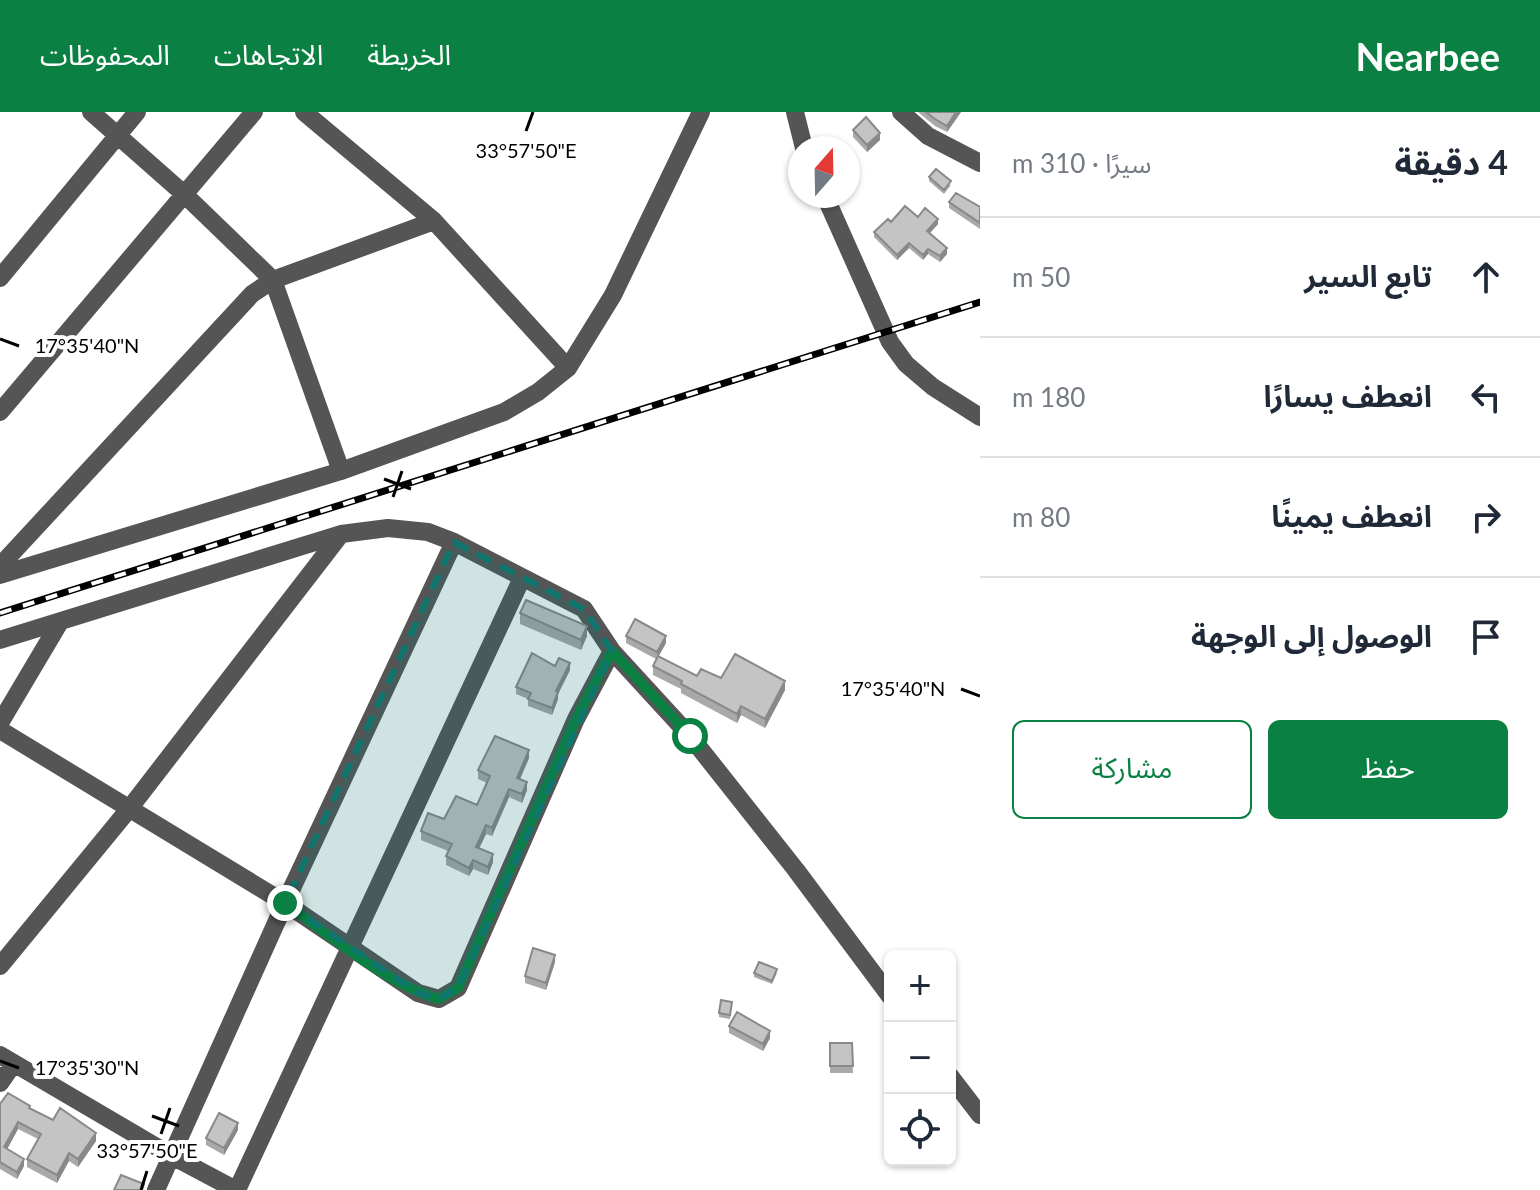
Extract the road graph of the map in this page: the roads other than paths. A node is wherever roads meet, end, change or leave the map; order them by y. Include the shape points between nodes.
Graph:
1 (91, 112) edge
2 (137, 112) edge
3 (254, 112) edge
4 (304, 112) edge
5 (701, 112) edge
6 (795, 112) edge
7 (901, 112) edge
8 (801, 136) edge
9 (116, 137) junction
10 (980, 163) edge
11 (184, 194) junction
12 (830, 208) edge
13 (434, 221) junction
14 (0, 278) edge
15 (273, 280) junction
16 (568, 368) junction
17 (0, 412) edge
18 (980, 417) edge
19 (341, 471) junction
20 (341, 534) junction
21 (454, 542) junction
22 (0, 566) edge
23 (0, 575) edge
24 (522, 578) junction
25 (60, 622) junction
26 (0, 640) edge
27 (612, 651) junction
28 (0, 723) edge
29 (0, 730) edge
30 (129, 809) junction
31 (285, 903) junction
32 (349, 949) junction
33 (0, 966) edge
34 (884, 988) edge
35 (7, 1059) edge
36 (0, 1083) edge
37 (956, 1084) edge
38 (980, 1115) edge
39 (172, 1156) junction
40 (156, 1190) edge
41 (236, 1190) edge

1 - 9 street
2 - 9 street
3 - 11 street
4 - 13 street
5 - 16 street via 613,295
6 - 8 street
7 - 10 street via 928,136
9 - 11 street
9 - 14 street
11 - 15 street
11 - 17 street
12 - 18 street via 890,342 933,387
13 - 15 street
13 - 16 street
15 - 19 street
15 - 22 street via 252,294
16 - 19 street via 504,412
19 - 23 street
20 - 21 street via 388,528 428,532
20 - 25 street
20 - 30 street
21 - 24 street
21 - 31 street
24 - 27 street via 584,609
24 - 32 street
25 - 26 street
25 - 28 street
27 - 32 street via 576,719 458,988 439,999 418,993
27 - 34 street via 690,736
29 - 30 street
30 - 31 street
30 - 33 street
31 - 32 street
31 - 39 street
32 - 41 street
35 - 36 street
35 - 39 street
37 - 38 street
39 - 40 street
39 - 41 street

